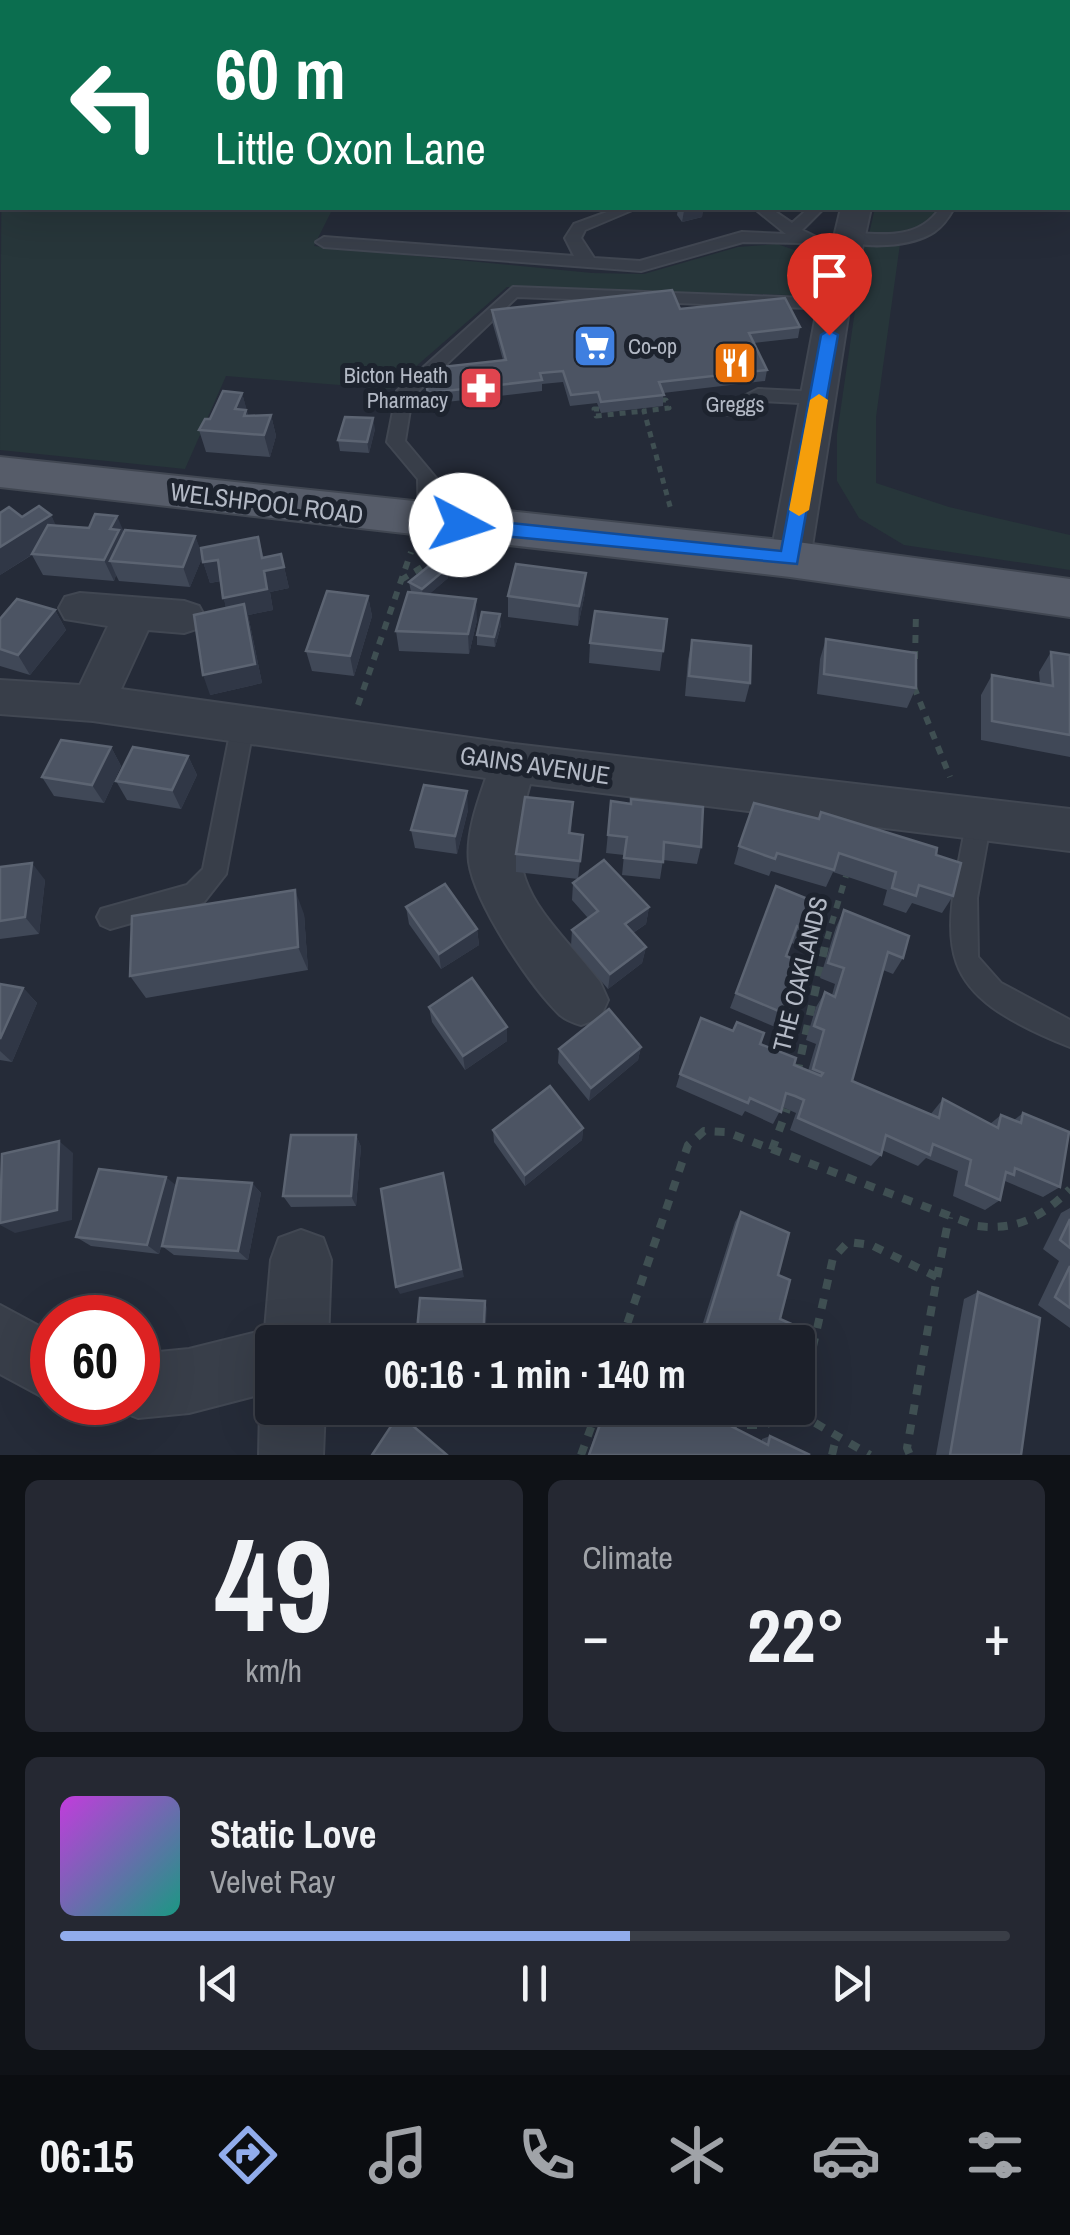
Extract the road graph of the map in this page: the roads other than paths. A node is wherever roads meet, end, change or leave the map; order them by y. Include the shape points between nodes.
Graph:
1 (625, 210) edge
2 (764, 210) edge
3 (816, 210) edge
4 (946, 210) edge
5 (850, 233) edge
6 (798, 235) junction
7 (324, 242) dead end
8 (593, 264) junction
9 (834, 304) junction
10 (820, 398) junction
11 (728, 410) dead end
12 (0, 472) edge
13 (428, 542) junction
14 (790, 559) junction
15 (1070, 598) edge
16 (80, 608) dead end
17 (135, 613) junction
18 (184, 617) dead end
19 (0, 696) edge
20 (93, 703) junction
21 (242, 724) junction
22 (514, 763) junction
23 (967, 819) junction
24 (1070, 830) edge
25 (110, 917) dead end
26 (581, 1000) dead end
27 (1070, 1034) edge
28 (301, 1260) dead end
29 (297, 1325) edge
30 (0, 1337) edge
31 (30, 1356) edge
32 (255, 1364) edge
33 (160, 1383) edge

1 - 8 lane via 579,228 573,238
2 - 6 lane
3 - 6 lane
4 - 5 lane via 940,222 915,236
5 - 6 lane
5 - 9 street
6 - 8 lane via 742,237 663,262
7 - 8 lane
9 - 10 street
9 - 13 lane via 513,292 404,395 396,442 427,478
10 - 11 lane via 758,395
10 - 14 street
12 - 13 main road, WELSHPOOL ROAD
13 - 14 main road, WELSHPOOL ROAD
14 - 15 main road, WELSHPOOL ROAD
16 - 17 street
17 - 18 street
17 - 20 street
19 - 20 street, GAINS AVENUE
20 - 21 street, GAINS AVENUE
21 - 22 street, GAINS AVENUE
21 - 25 lane via 214,874 195,894
22 - 23 street, GAINS AVENUE
22 - 26 street via 495,831 501,889
23 - 24 street, GAINS AVENUE
23 - 27 lane via 961,920 970,970 1000,997
28 - 29 street
30 - 31 street
32 - 33 street

